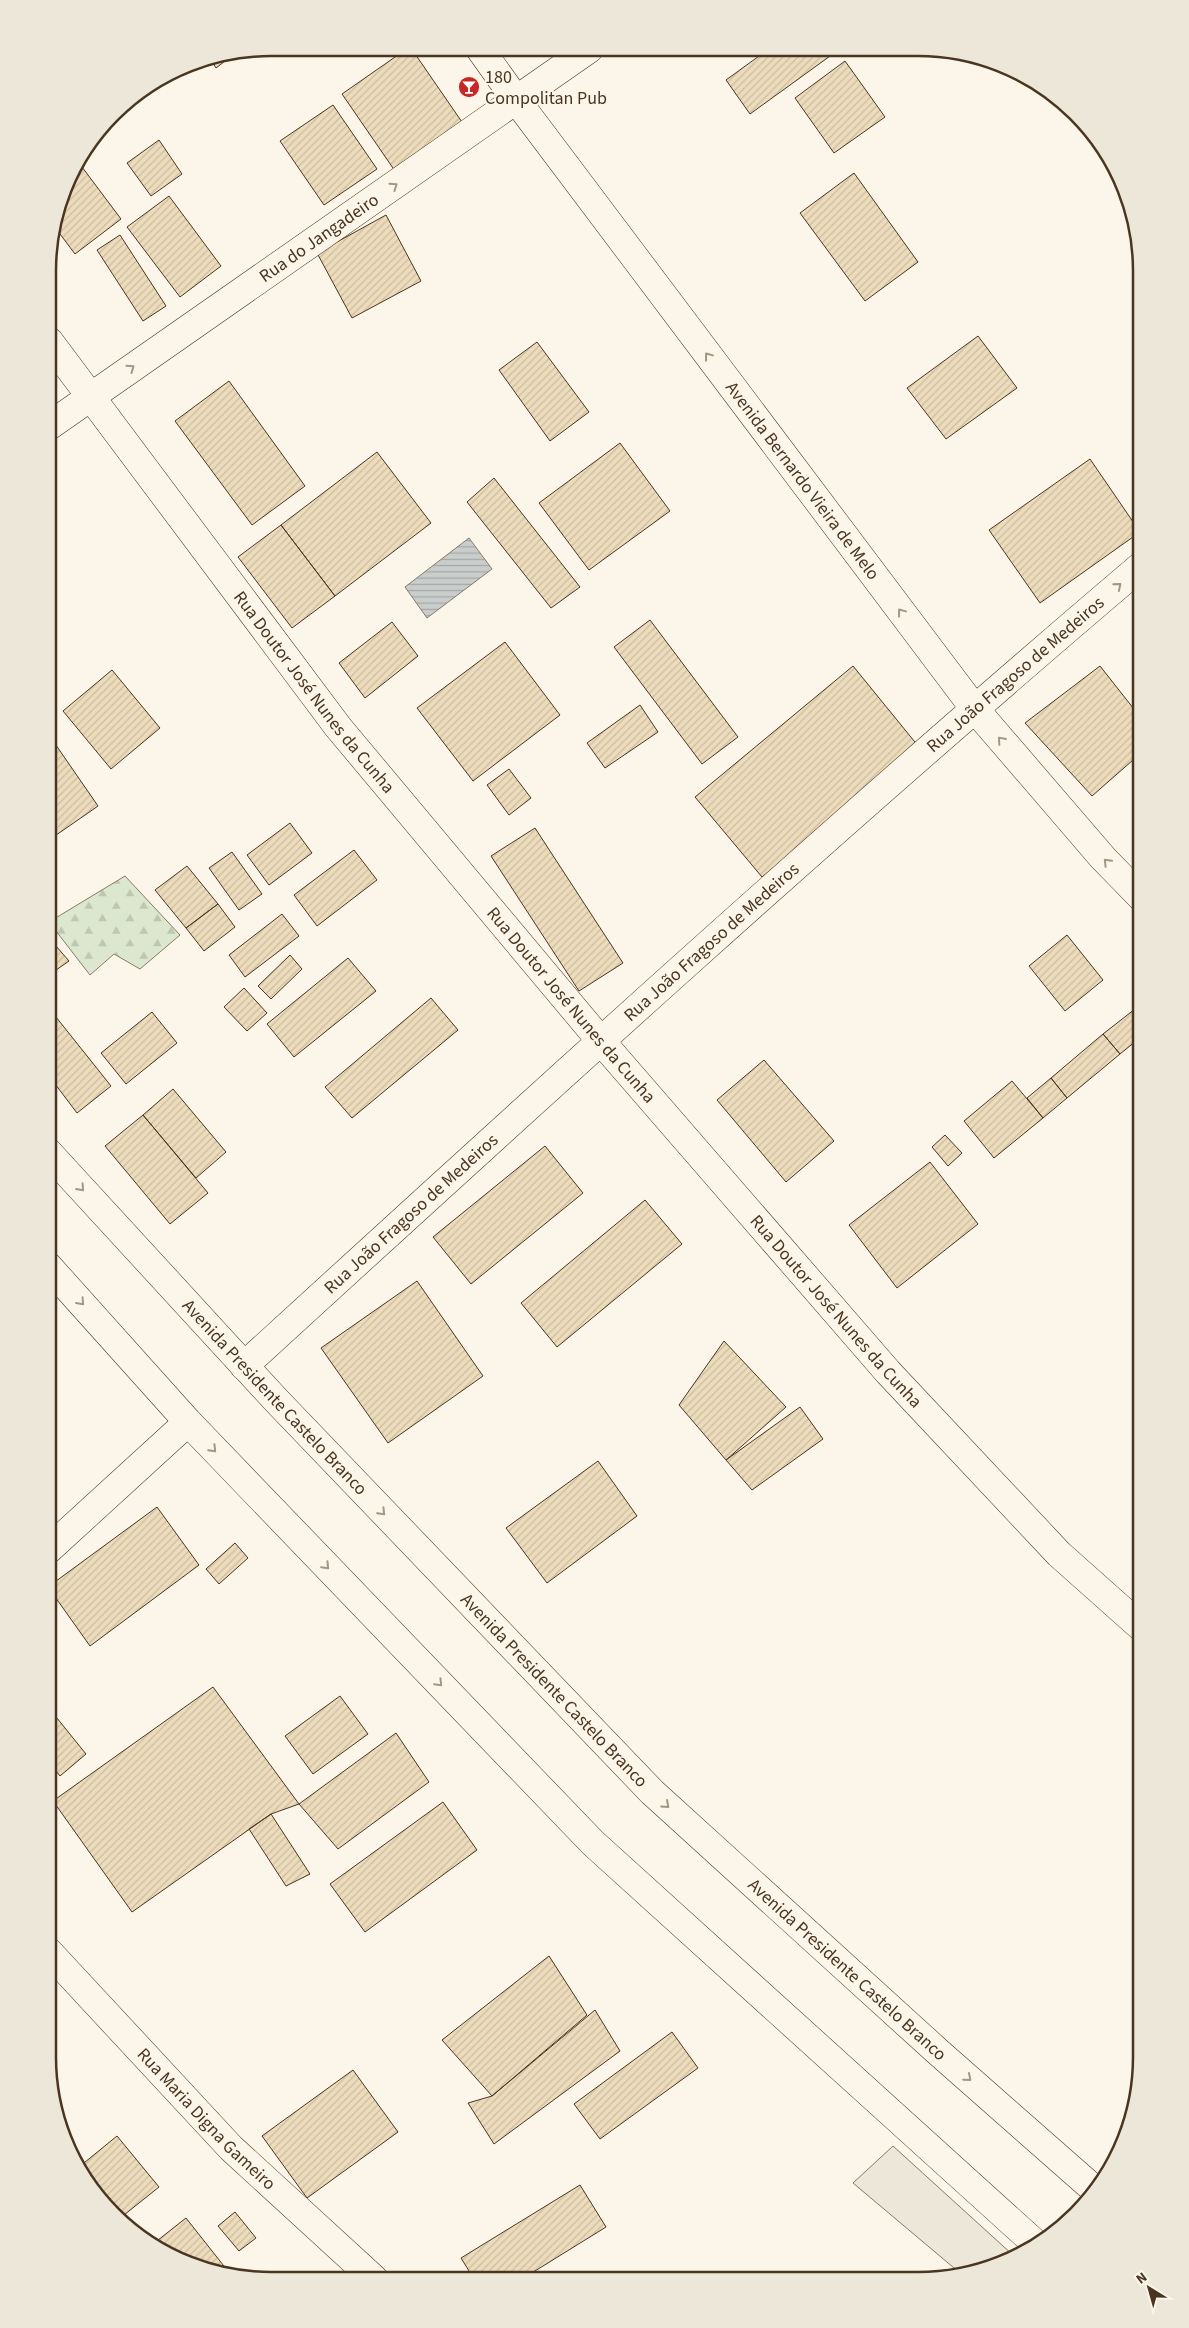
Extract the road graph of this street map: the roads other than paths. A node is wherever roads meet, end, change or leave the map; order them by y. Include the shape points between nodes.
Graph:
1 (485, 56) edge
2 (580, 56) edge
3 (516, 101) junction
4 (56, 351) edge
5 (91, 396) junction
6 (56, 421) edge
7 (1133, 573) edge
8 (974, 708) junction
9 (1133, 889) edge
10 (600, 1040) junction
11 (56, 1161) edge
12 (56, 1275) edge
13 (244, 1366) junction
14 (188, 1422) junction
15 (56, 1543) edge
16 (1133, 1620) edge
17 (56, 1961) edge
18 (1090, 2185) edge
19 (1031, 2239) edge
20 (366, 2272) edge

1 - 3 street, Avenida Bernardo Vieira de Melo
2 - 3 street, Rua do Jangadeiro
5 -> 3 street, Rua do Jangadeiro
8 -> 3 street, Avenida Bernardo Vieira de Melo
4 - 5 street, Rua Doutor José Nunes da Cunha
5 - 6 street, Rua do Jangadeiro
5 - 10 street, Rua Doutor José Nunes da Cunha via 338,727
8 -> 7 street, Rua João Fragoso de Medeiros
9 -> 8 street, Avenida Bernardo Vieira de Melo
8 - 10 street, Rua João Fragoso de Medeiros
10 - 13 street, Rua João Fragoso de Medeiros
10 - 16 street, Rua Doutor José Nunes da Cunha via 888,1372 1059,1554
11 -> 13 street, Avenida Presidente Castelo Branco
12 -> 14 street
13 -> 18 street, Avenida Presidente Castelo Branco via 652,1792
14 - 15 street
14 -> 19 street via 593,1843
17 - 20 street, Rua Maria Digna Gameiro via 231,2148

